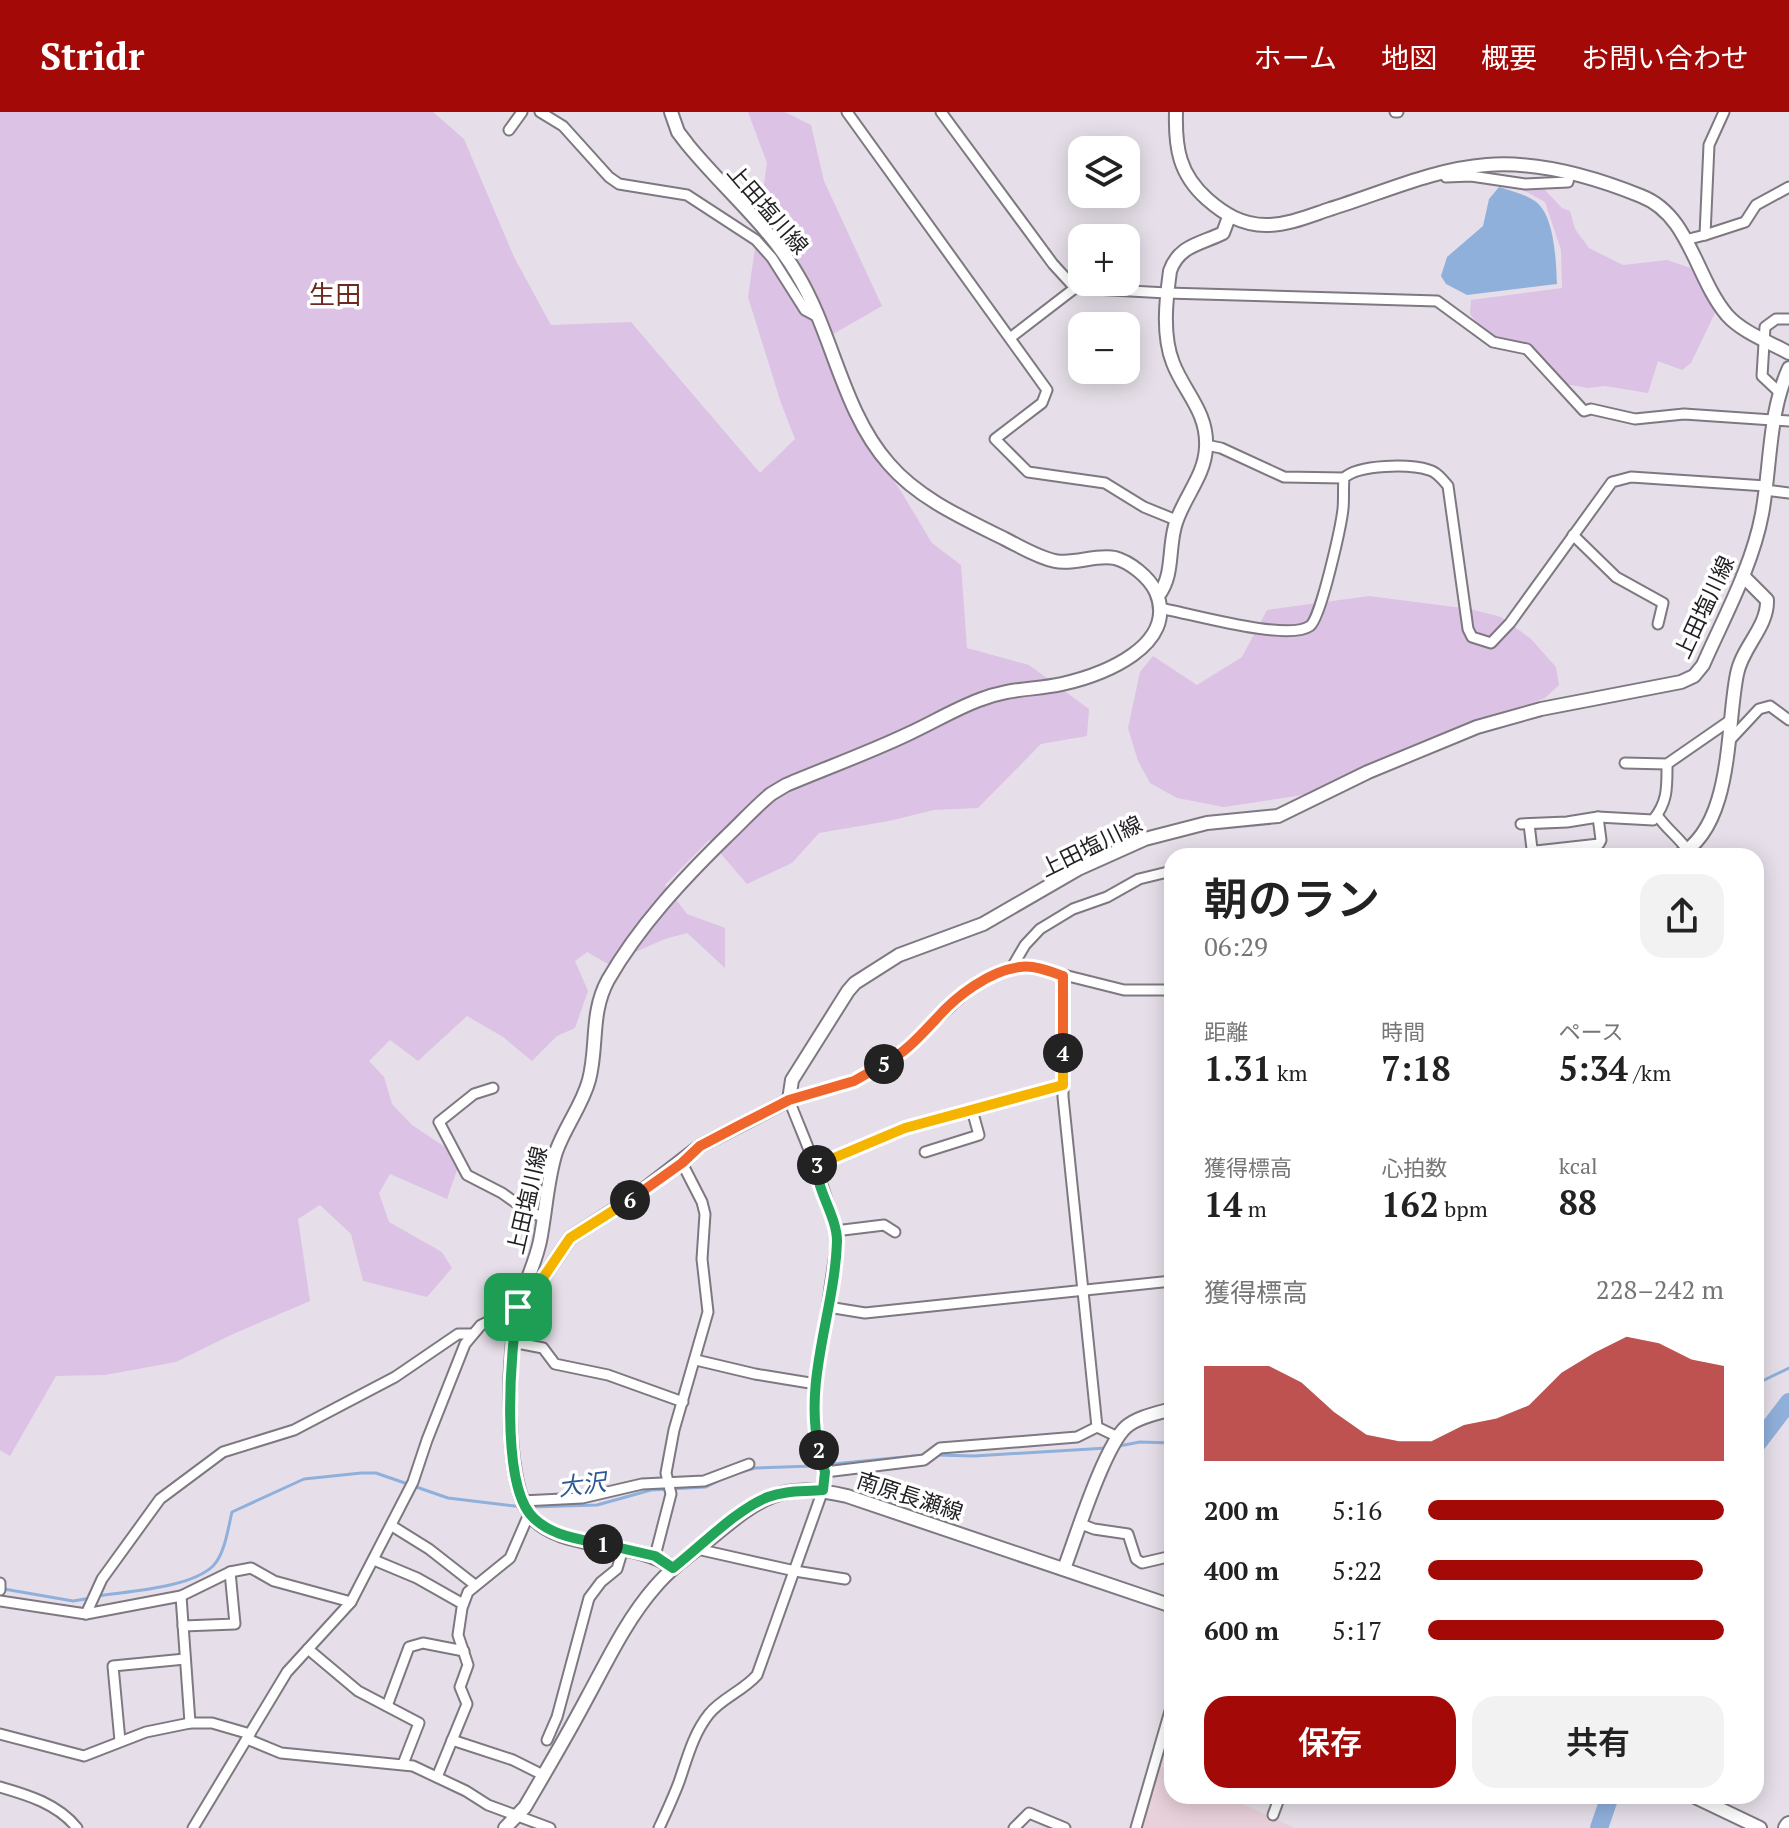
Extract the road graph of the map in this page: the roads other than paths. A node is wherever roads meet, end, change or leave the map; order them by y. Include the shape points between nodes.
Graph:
1 (522, 112) edge
2 (540, 112) edge
3 (671, 112) edge
4 (847, 112) edge
5 (941, 112) edge
6 (1176, 112) edge
7 (1724, 112) edge
8 (509, 130) dead end
9 (1789, 187) edge
10 (1229, 217) junction
11 (1705, 235) junction
12 (1685, 240) junction
13 (1068, 280) edge
14 (1140, 292) edge
15 (1068, 293) edge
16 (1167, 293) junction
17 (818, 317) junction
18 (1789, 319) edge
19 (1010, 338) junction
20 (1765, 339) junction
21 (1789, 353) edge
22 (1789, 368) edge
23 (1779, 392) junction
24 (1774, 419) junction
25 (1789, 421) edge
26 (1206, 445) junction
27 (1344, 478) junction
28 (1766, 488) junction
29 (1789, 493) edge
30 (1176, 520) junction
31 (1573, 535) junction
32 (1743, 576) junction
33 (1158, 602) junction
34 (1658, 624) dead end
35 (1733, 718) junction
36 (1789, 720) edge
37 (1731, 739) junction
38 (1625, 763) dead end
39 (1667, 764) junction
40 (1657, 815) junction
41 (1598, 817) junction
42 (1532, 848) edge
43 (1563, 848) edge
44 (1682, 848) edge
45 (1689, 848) edge
46 (1164, 873) edge
47 (1011, 969) junction
48 (1063, 976) junction
49 (1164, 990) edge
50 (1063, 1085) junction
51 (493, 1088) dead end
52 (789, 1100) junction
53 (972, 1110) junction
54 (925, 1152) dead end
55 (682, 1163) junction
56 (815, 1166) junction
57 (543, 1217) junction
58 (835, 1231) junction
59 (895, 1232) dead end
60 (1164, 1282) edge
61 (1083, 1290) junction
62 (518, 1307) junction
63 (828, 1307) junction
64 (471, 1334) junction
65 (512, 1342) junction
66 (696, 1360) junction
67 (816, 1384) junction
68 (683, 1402) junction
69 (1164, 1412) edge
70 (1097, 1427) junction
71 (1118, 1437) junction
72 (749, 1464) dead end
73 (825, 1472) junction
74 (668, 1481) junction
75 (823, 1490) junction
76 (522, 1501) junction
77 (529, 1514) junction
78 (1081, 1524) junction
79 (392, 1526) junction
80 (623, 1549) junction
81 (697, 1549) junction
82 (655, 1556) junction
83 (1164, 1558) edge
84 (374, 1560) junction
85 (673, 1568) junction
86 (1064, 1569) junction
87 (795, 1571) junction
88 (230, 1572) junction
89 (845, 1579) dead end
90 (0, 1583) edge
91 (475, 1585) junction
92 (0, 1590) edge
93 (181, 1596) junction
94 (0, 1601) edge
95 (351, 1602) junction
96 (1164, 1603) edge
97 (463, 1604) junction
98 (86, 1614) junction
99 (183, 1626) junction
100 (308, 1649) junction
101 (464, 1651) junction
102 (185, 1659) junction
103 (387, 1706) junction
104 (190, 1723) junction
105 (1164, 1732) edge
106 (0, 1734) edge
107 (248, 1736) junction
108 (452, 1740) junction
109 (547, 1740) dead end
110 (120, 1741) junction
111 (403, 1764) junction
112 (543, 1775) junction
113 (437, 1777) junction
114 (0, 1787) edge
115 (1277, 1804) edge
116 (1710, 1804) edge
117 (1273, 1815) dead end
118 (518, 1817) junction
119 (77, 1828) edge
120 (193, 1828) edge
121 (505, 1828) edge
122 (550, 1828) edge
123 (659, 1828) edge
124 (1014, 1828) edge
125 (1065, 1828) edge
126 (1136, 1828) edge
127 (1760, 1828) edge

1 - 8 street
2 - 17 street via 563,126 619,184 687,195 756,240 805,310
3 - 17 main road, 上田塩川線 via 688,145 788,260
4 - 19 street
5 - 13 street
6 - 10 main road via 1175,143 1186,176
7 - 11 street via 1709,145
9 - 11 street via 1756,205 1745,222
10 - 12 main road via 1265,225 1290,223 1444,172 1528,166 1655,202 1674,219
10 - 16 main road via 1223,233 1190,245 1174,260
11 - 12 street
12 - 20 main road via 1728,316
14 - 16 street
15 - 19 street
16 - 24 street via 1437,301 1493,342 1527,349 1584,411 1635,419 1684,414
16 - 26 main road via 1171,360 1199,409
17 - 33 main road, 上田塩川線 via 862,420 888,464 909,482 959,516 1036,555 1069,562 1115,558 1146,578
18 - 20 street via 1776,319 1765,327
19 - 30 street via 1047,390 1042,403 995,439 1028,472 1105,483
20 - 21 main road
20 - 23 street via 1762,376
22 - 23 main road, 上田塩川線
23 - 24 main road, 上田塩川線
24 - 25 street
24 - 28 main road, 上田塩川線
26 - 27 street via 1284,477
26 - 30 main road via 1202,469
27 - 31 street via 1367,467 1424,469 1448,486 1468,629 1479,641 1499,638
27 - 33 street via 1343,509 1321,606 1308,628 1276,632
28 - 29 street
28 - 31 street via 1621,478 1612,482
28 - 32 main road, 上田塩川線
30 - 33 main road via 1170,577
31 - 34 street via 1616,577 1663,603
32 - 35 main road via 1767,600 1767,613 1737,672
32 - 52 main road, 上田塩川線 via 1703,665 1681,682 1477,727 1278,816 1207,823 1145,839 1078,869 983,924 899,955 848,991 792,1080
33 - 57 main road, 上田塩川線 via 1158,627 1150,640 1104,670 1059,685 979,700 786,785 759,803 675,889 609,979 594,1021 590,1075 557,1150
35 - 37 main road
35 - 39 street
36 - 37 street via 1770,706 1759,709
37 - 45 main road via 1712,821
38 - 39 street
39 - 40 street via 1667,793
40 - 41 street via 1653,820
40 - 44 street
41 - 42 street via 1525,824
41 - 43 street via 1599,844
46 - 47 street via 1139,879 1040,929
47 - 48 street via 1032,967
47 - 52 street via 956,999 891,1061 854,1081
48 - 49 street via 1124,990
48 - 50 street
50 - 53 street
50 - 61 street
51 - 57 street via 474,1094 439,1127 467,1175
52 - 55 main road, 上田塩川線 via 700,1146
52 - 56 street
53 - 54 street via 979,1135
53 - 56 street via 905,1128
55 - 62 main road, 上田塩川線 via 570,1238
55 - 66 street via 705,1214 702,1259 708,1312
56 - 58 street
57 - 62 main road, 上田塩川線 via 535,1262
58 - 59 street via 884,1225
58 - 63 street
60 - 61 street
61 - 63 street via 865,1313
61 - 70 street
62 - 64 street
62 - 65 main road
63 - 67 street
64 - 79 street
64 - 98 street via 458,1334 395,1377 294,1430 223,1452 160,1499 102,1579
65 - 68 street via 543,1348 555,1364 608,1375
65 - 76 main road via 509,1397
66 - 67 street
66 - 68 street
67 - 73 street via 815,1421
68 - 74 street
69 - 71 main road via 1127,1425
70 - 71 street
70 - 73 street via 1077,1437 940,1448 924,1460
71 - 78 main road
72 - 74 street via 704,1481
73 - 75 street
74 - 76 street via 582,1498
74 - 82 street via 671,1494
75 - 81 main road, 南原長瀬線 via 768,1497
75 - 86 main road, 南原長瀬線
75 - 87 street
76 - 77 main road
77 - 80 main road via 566,1536
77 - 91 street via 510,1558
78 - 83 street via 1128,1534 1142,1563
78 - 86 main road
79 - 84 street
79 - 91 street
80 - 82 main road
80 - 109 street via 617,1569 589,1598
81 - 85 main road, 南原長瀬線
81 - 87 street
82 - 85 main road
84 - 95 street
84 - 97 street
85 - 112 main road, 南原長瀬線 via 614,1648
86 - 96 main road, 南原長瀬線
87 - 89 street
87 - 123 street via 757,1675 707,1717
88 - 93 street
88 - 95 street via 251,1568 274,1581
88 - 99 street via 235,1624
90 - 92 street
91 - 97 street
93 - 98 street
93 - 99 street
94 - 98 street
95 - 100 street
97 - 101 street via 458,1635
99 - 102 street
100 - 103 street via 358,1691
100 - 107 street via 287,1672
101 - 103 street via 423,1643 409,1647
101 - 108 street via 468,1665 460,1687 467,1704
102 - 104 street
102 - 110 street via 113,1666
103 - 111 street via 419,1723
104 - 107 street via 212,1723
104 - 110 street
105 - 126 street
106 - 110 street via 84,1756
107 - 111 street via 281,1753
107 - 120 street
108 - 112 street
108 - 113 street
111 - 113 street
112 - 118 main road, 南原長瀬線
113 - 118 street
114 - 119 street via 33,1796
115 - 117 street
116 - 127 main road
118 - 121 main road, 南原長瀬線
118 - 122 street
124 - 125 street via 1029,1813

